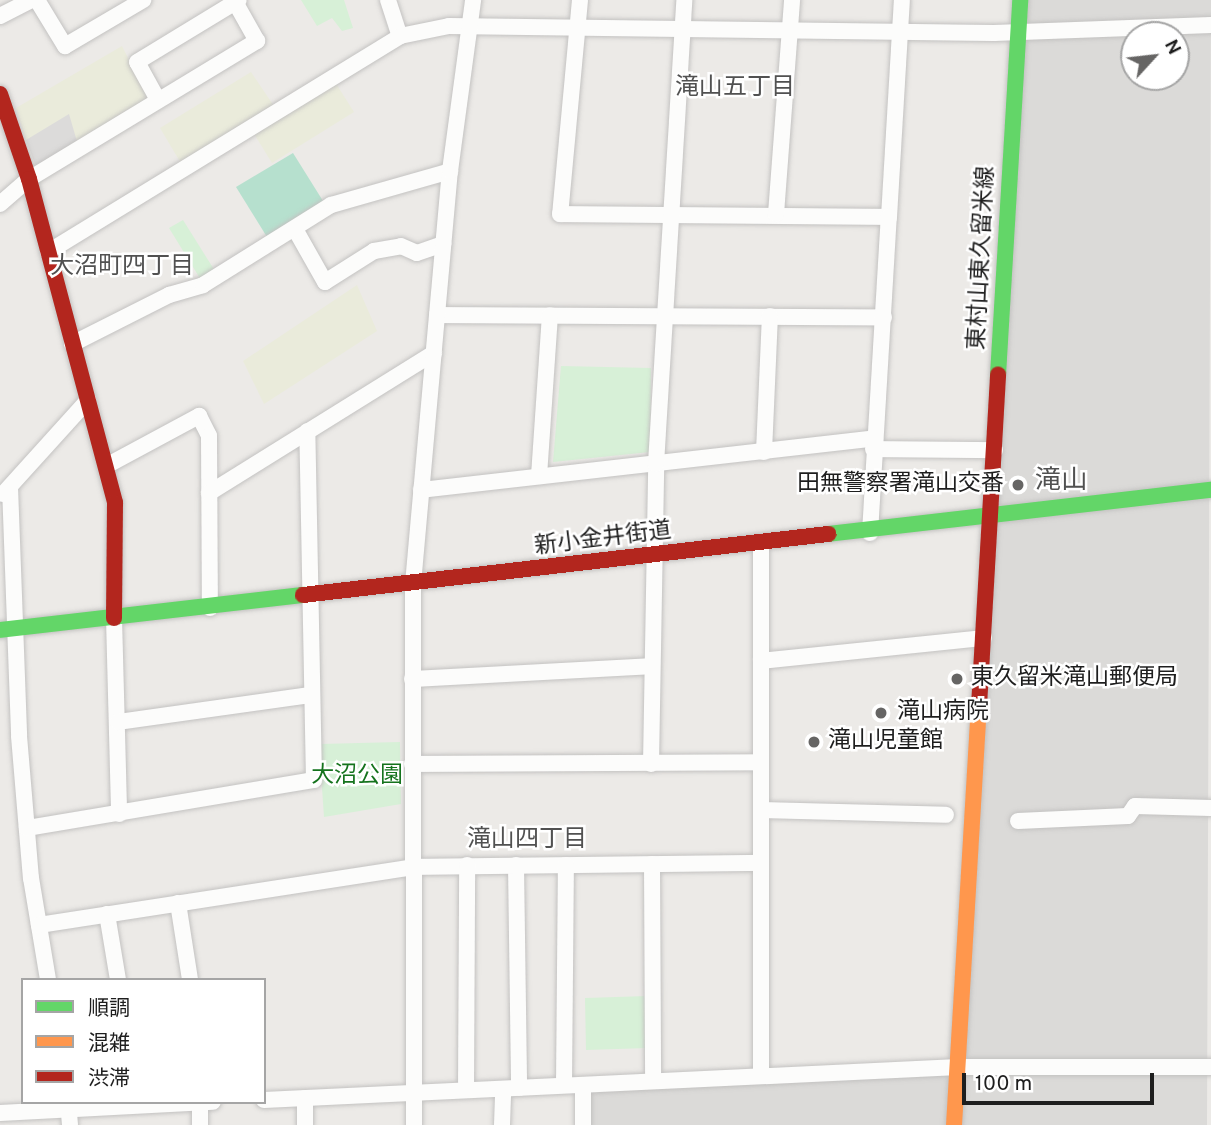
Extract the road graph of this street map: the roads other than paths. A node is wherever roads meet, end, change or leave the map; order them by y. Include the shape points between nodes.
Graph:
1 (31, 0) edge
2 (37, 0) edge
3 (143, 0) edge
4 (388, 0) edge
5 (473, 0) edge
6 (580, 0) edge
7 (684, 0) edge
8 (792, 0) edge
9 (902, 0) edge
10 (1020, 0) edge
11 (237, 1) edge
12 (0, 16) edge
13 (1211, 25) edge
14 (469, 26) junction
15 (578, 27) junction
16 (682, 27) junction
17 (790, 29) junction
18 (901, 29) junction
19 (1018, 32) junction
20 (400, 36) junction
21 (0, 94) edge
22 (158, 100) junction
23 (450, 172) junction
24 (29, 179) junction
25 (0, 204) edge
26 (776, 214) junction
27 (671, 215) junction
28 (889, 217) junction
29 (295, 229) junction
30 (443, 244) junction
31 (48, 252) junction
32 (437, 314) junction
33 (550, 315) junction
34 (665, 316) junction
35 (770, 316) junction
36 (884, 317) junction
37 (72, 344) junction
38 (434, 353) junction
39 (88, 400) junction
40 (307, 431) junction
41 (874, 444) junction
42 (995, 450) junction
43 (764, 452) junction
44 (656, 464) junction
45 (106, 466) junction
46 (539, 476) junction
47 (1211, 489) edge
48 (421, 490) junction
49 (5, 492) edge
50 (209, 493) junction
51 (989, 518) junction
52 (870, 533) junction
53 (761, 544) junction
54 (652, 557) junction
55 (413, 584) junction
56 (312, 596) junction
57 (210, 608) junction
58 (114, 618) junction
59 (6, 630) edge
60 (984, 638) junction
61 (761, 661) junction
62 (651, 666) junction
63 (412, 678) junction
64 (311, 695) junction
65 (117, 722) junction
66 (761, 762) junction
67 (412, 764) junction
68 (651, 764) junction
69 (1211, 808) edge
70 (761, 810) junction
71 (119, 814) junction
72 (946, 816) dead end
73 (1018, 821) dead end
74 (27, 828) junction
75 (761, 863) junction
76 (652, 864) junction
77 (467, 865) junction
78 (516, 865) junction
79 (566, 865) junction
80 (414, 867) junction
81 (178, 903) junction
82 (107, 914) junction
83 (39, 925) junction
84 (48, 978) edge
85 (118, 978) edge
86 (190, 978) edge
87 (958, 1067) junction
88 (1211, 1067) edge
89 (761, 1076) junction
90 (653, 1081) junction
91 (564, 1085) junction
92 (583, 1085) junction
93 (511, 1088) junction
94 (466, 1090) junction
95 (414, 1093) junction
96 (305, 1098) junction
97 (266, 1100) edge
98 (140, 1104) edge
99 (200, 1104) edge
100 (69, 1112) edge
101 (0, 1113) edge
102 (200, 1125) edge
103 (305, 1125) edge
104 (414, 1125) edge
105 (502, 1125) edge
106 (583, 1125) edge
107 (954, 1125) edge

1 - 12 street
2 - 3 street via 65,46
4 - 20 street
5 - 14 street
6 - 15 street
7 - 16 street
8 - 17 street
9 - 18 street
10 - 19 main road, 東村山東久留米線
11 - 22 street via 257,41
11 - 22 street via 137,62
13 - 19 street
14 - 15 street
14 - 20 street
14 - 23 street
15 - 16 street
15 - 27 street via 560,214
16 - 17 street
16 - 27 street
17 - 18 street
17 - 26 street
18 - 19 street
18 - 28 street
19 - 42 main road, 東村山東久留米線
20 - 31 street
21 - 24 main road
22 - 24 street
23 - 29 street via 331,205
23 - 30 street
24 - 25 street
24 - 31 main road
26 - 27 street
26 - 28 street
27 - 34 street
28 - 36 street
29 - 30 street via 325,282 374,251 401,246 417,253
29 - 37 street via 203,285 169,295
30 - 32 street
31 - 37 main road
32 - 33 street
32 - 38 street
33 - 34 street
33 - 46 street
34 - 35 street
34 - 44 street
35 - 36 street
35 - 43 street
36 - 41 street
37 - 39 main road
38 - 40 street
38 - 48 street
39 - 45 main road
39 - 49 street
40 - 50 street
40 - 56 street
41 - 42 street
41 - 43 street
41 - 52 street
42 - 51 main road, 東村山東久留米線
43 - 44 street
44 - 46 street
44 - 54 street
45 - 50 street via 199,416 209,436
45 - 58 main road via 115,503
46 - 48 street
47 - 51 main road, 新小金井街道
48 - 55 street
49 - 59 street
50 - 57 street
51 - 52 main road, 新小金井街道
51 - 60 main road, 東村山東久留米線
52 - 53 main road, 新小金井街道
53 - 54 main road, 新小金井街道
53 - 61 street
54 - 55 main road, 新小金井街道
54 - 62 street
55 - 56 main road, 新小金井街道
55 - 63 street
56 - 57 main road, 新小金井街道
56 - 64 street
57 - 58 main road, 新小金井街道
58 - 59 main road, 新小金井街道
58 - 65 street
59 - 74 street
60 - 61 street
60 - 87 main road, 東村山東久留米線
61 - 66 street
62 - 63 street
62 - 68 street
63 - 67 street
64 - 65 street
64 - 71 street via 314,780
65 - 71 street
66 - 68 street
66 - 70 street
67 - 68 street
67 - 80 street
69 - 73 street via 1135,806 1128,816
70 - 72 street
70 - 75 street
71 - 74 street
74 - 83 street
75 - 76 street
75 - 89 street
76 - 79 street
76 - 90 street
77 - 78 street
77 - 80 street
77 - 94 street
78 - 79 street
78 - 93 street
79 - 91 street
80 - 81 street
80 - 95 street
81 - 82 street
81 - 86 street
82 - 83 street
82 - 85 street
83 - 84 street
87 - 88 street
87 - 89 street
87 - 107 main road, 東村山東久留米線
89 - 90 street
90 - 92 street
91 - 92 street
91 - 93 street
92 - 106 street
93 - 94 street
93 - 105 street
94 - 95 street
95 - 96 street
95 - 104 street
96 - 97 street
96 - 103 street
98 - 100 street
99 - 102 street
100 - 101 street

